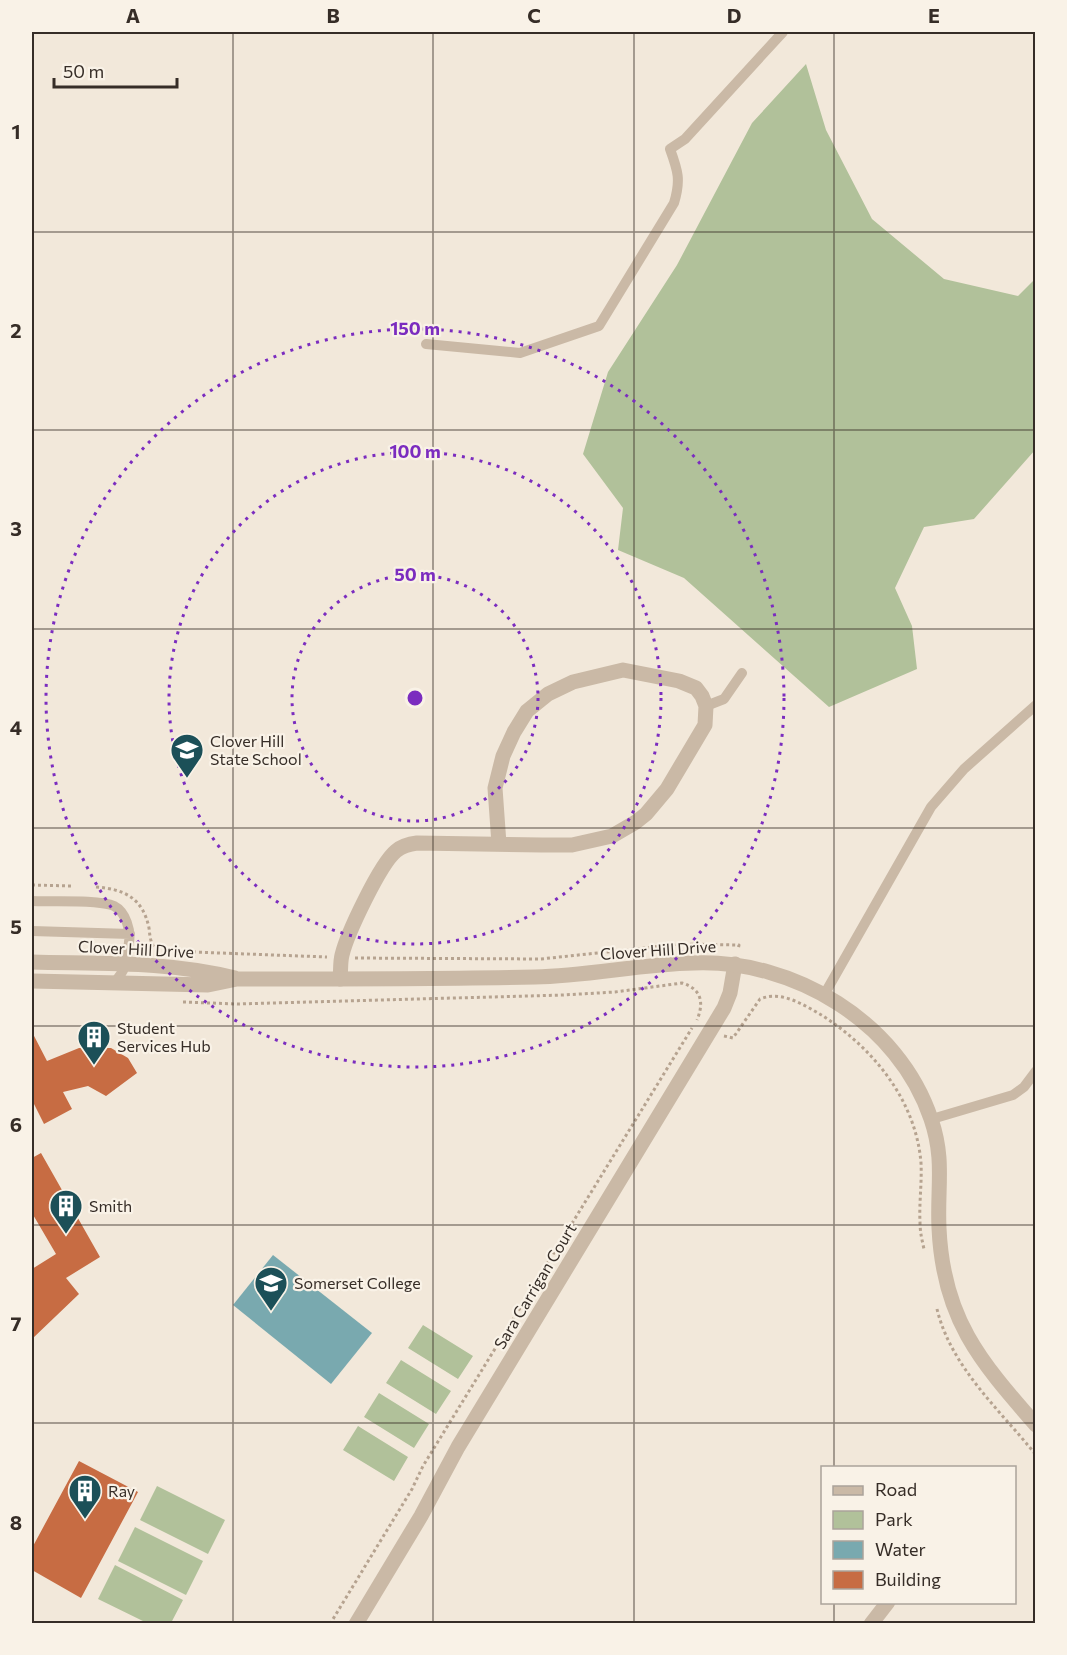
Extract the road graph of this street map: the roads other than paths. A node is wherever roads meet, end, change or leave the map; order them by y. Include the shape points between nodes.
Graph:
1 (783, 32) edge
2 (426, 344) dead end
3 (742, 673) dead end
4 (1035, 705) edge
5 (706, 706) junction
6 (499, 844) junction
7 (32, 901) edge
8 (32, 931) edge
9 (130, 934) junction
10 (32, 962) edge
11 (126, 964) junction
12 (735, 964) junction
13 (237, 978) junction
14 (340, 979) junction
15 (32, 981) edge
16 (113, 984) junction
17 (824, 995) junction
18 (1035, 1071) edge
19 (932, 1119) junction
20 (1035, 1425) edge
21 (886, 1604) edge
22 (356, 1623) edge
23 (871, 1623) edge

1 - 2 lane via 685,139 670,149 679,172 674,203 599,326 520,353
3 - 5 lane via 724,699
4 - 17 lane via 964,769 932,807
5 - 6 street via 705,725 680,768 655,805 636,822 612,837 572,845
5 - 6 street via 696,688 687,684 623,670 573,682 548,694 527,711 502,756 495,788
6 - 14 street via 417,843 400,847 389,857 348,934
7 - 9 lane via 113,905 122,911
8 - 9 lane
9 - 11 lane
10 - 11 street, Clover Hill Drive
11 - 13 street, Clover Hill Drive via 210,971
11 - 16 lane
12 - 14 street, Clover Hill Drive via 695,962 540,977
12 - 17 street, Clover Hill Drive via 773,972
12 - 22 street, Sara Carrigan Court via 724,1008
13 - 14 street, Clover Hill Drive
13 - 16 street, Clover Hill Drive via 208,985
15 - 16 street, Clover Hill Drive
17 - 19 street, Clover Hill Drive via 849,1010 886,1043 915,1083
18 - 19 lane via 1013,1095
19 - 20 street, Clover Hill Drive via 940,1153 939,1224 946,1284 968,1339 984,1365
21 - 23 street

